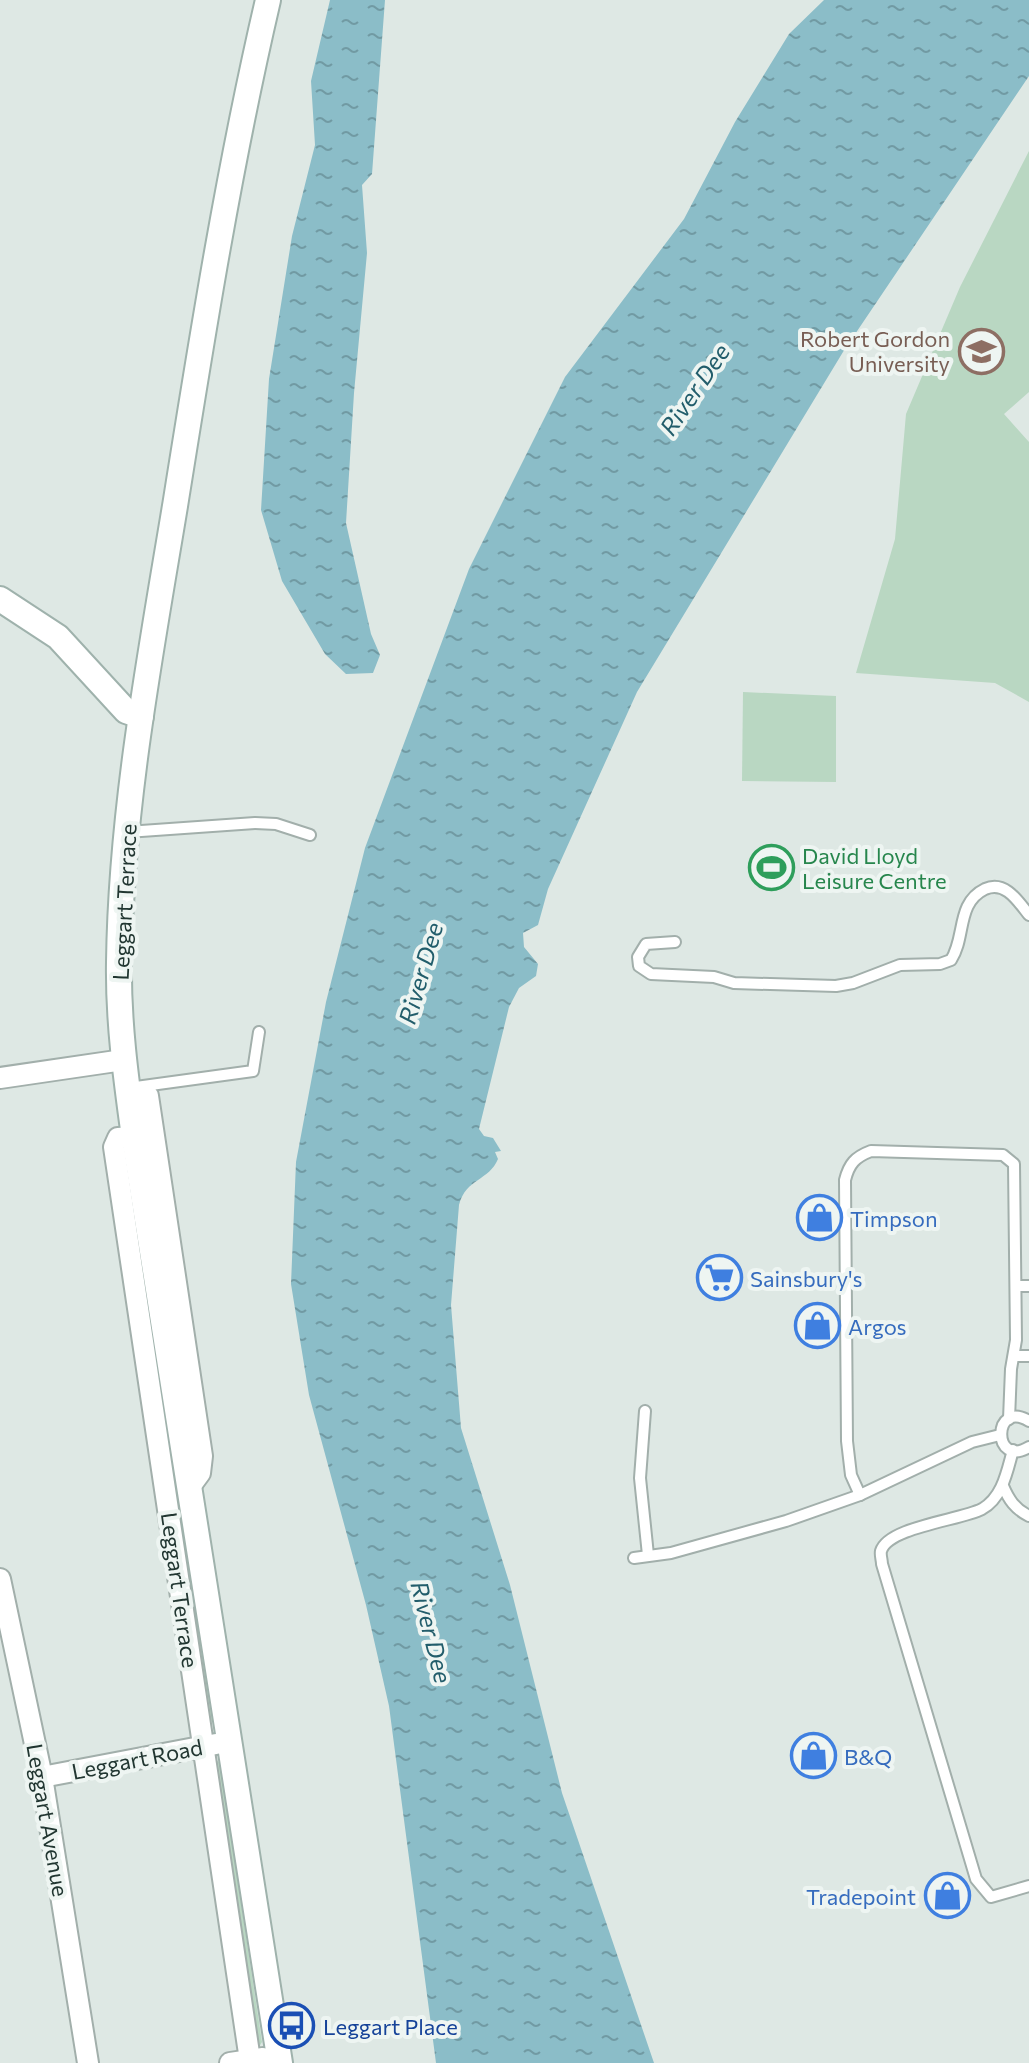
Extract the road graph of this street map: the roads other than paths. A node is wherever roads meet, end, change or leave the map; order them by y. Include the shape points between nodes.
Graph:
1 (268, 0) edge
2 (0, 599) edge
3 (141, 716) junction
4 (127, 832) junction
5 (310, 835) dead end
6 (1029, 915) edge
7 (675, 942) dead end
8 (259, 1032) dead end
9 (123, 1060) junction
10 (0, 1078) edge
11 (127, 1089) junction
12 (134, 1137) junction
13 (1017, 1286) junction
14 (1029, 1286) edge
15 (1014, 1356) junction
16 (1029, 1356) edge
17 (645, 1411) dead end
18 (1009, 1419) junction
19 (1029, 1421) edge
20 (1000, 1435) junction
21 (1022, 1450) edge
22 (1003, 1486) junction
23 (189, 1488) junction
24 (860, 1495) junction
25 (1029, 1516) edge
26 (648, 1555) junction
27 (634, 1558) dead end
28 (0, 1579) edge
29 (8, 1653) edge
30 (231, 1741) junction
31 (204, 1747) junction
32 (42, 1777) junction
33 (1029, 1886) edge
34 (280, 2059) edge
35 (240, 2062) edge
36 (88, 2063) edge

1 - 3 main road, Leggart Terrace via 241,119
2 - 3 main road via 58,637 126,711
3 - 4 main road, Leggart Terrace
4 - 5 lane via 255,823
4 - 9 main road, Leggart Terrace via 119,964
6 - 7 lane via 1009,892 989,887 970,901 951,960 900,965 836,986 734,983 651,974 639,966 646,944
8 - 11 lane via 253,1071
9 - 10 street
9 - 11 main road, Leggart Terrace
11 - 12 main road, Leggart Terrace
11 - 23 street, Leggart Terrace via 148,1096 202,1456 200,1473
12 - 23 main road, Leggart Terrace
12 - 31 street, Leggart Terrace via 118,1138 114,1147
13 - 14 lane
13 - 15 lane
13 - 24 lane via 1014,1164 1003,1155 871,1151 849,1166 847,1441 851,1475
15 - 16 lane
15 - 18 lane
17 - 26 lane via 640,1478
18 - 19 lane
18 - 20 lane
20 - 21 lane via 1004,1445
20 - 24 lane via 972,1442
21 - 22 lane
22 - 25 lane via 1009,1501
22 - 33 lane via 983,1508 907,1532 881,1551 976,1879 991,1897
23 - 30 main road, Leggart Terrace
24 - 26 lane via 786,1521
26 - 27 lane
28 - 29 street, Leggart Avenue
29 - 32 street, Leggart Avenue
30 - 31 street, Leggart Road
30 - 34 main road, Leggart Terrace
31 - 32 street, Leggart Road
31 - 35 street, Leggart Terrace
32 - 36 street, Leggart Avenue
34 - 35 street

